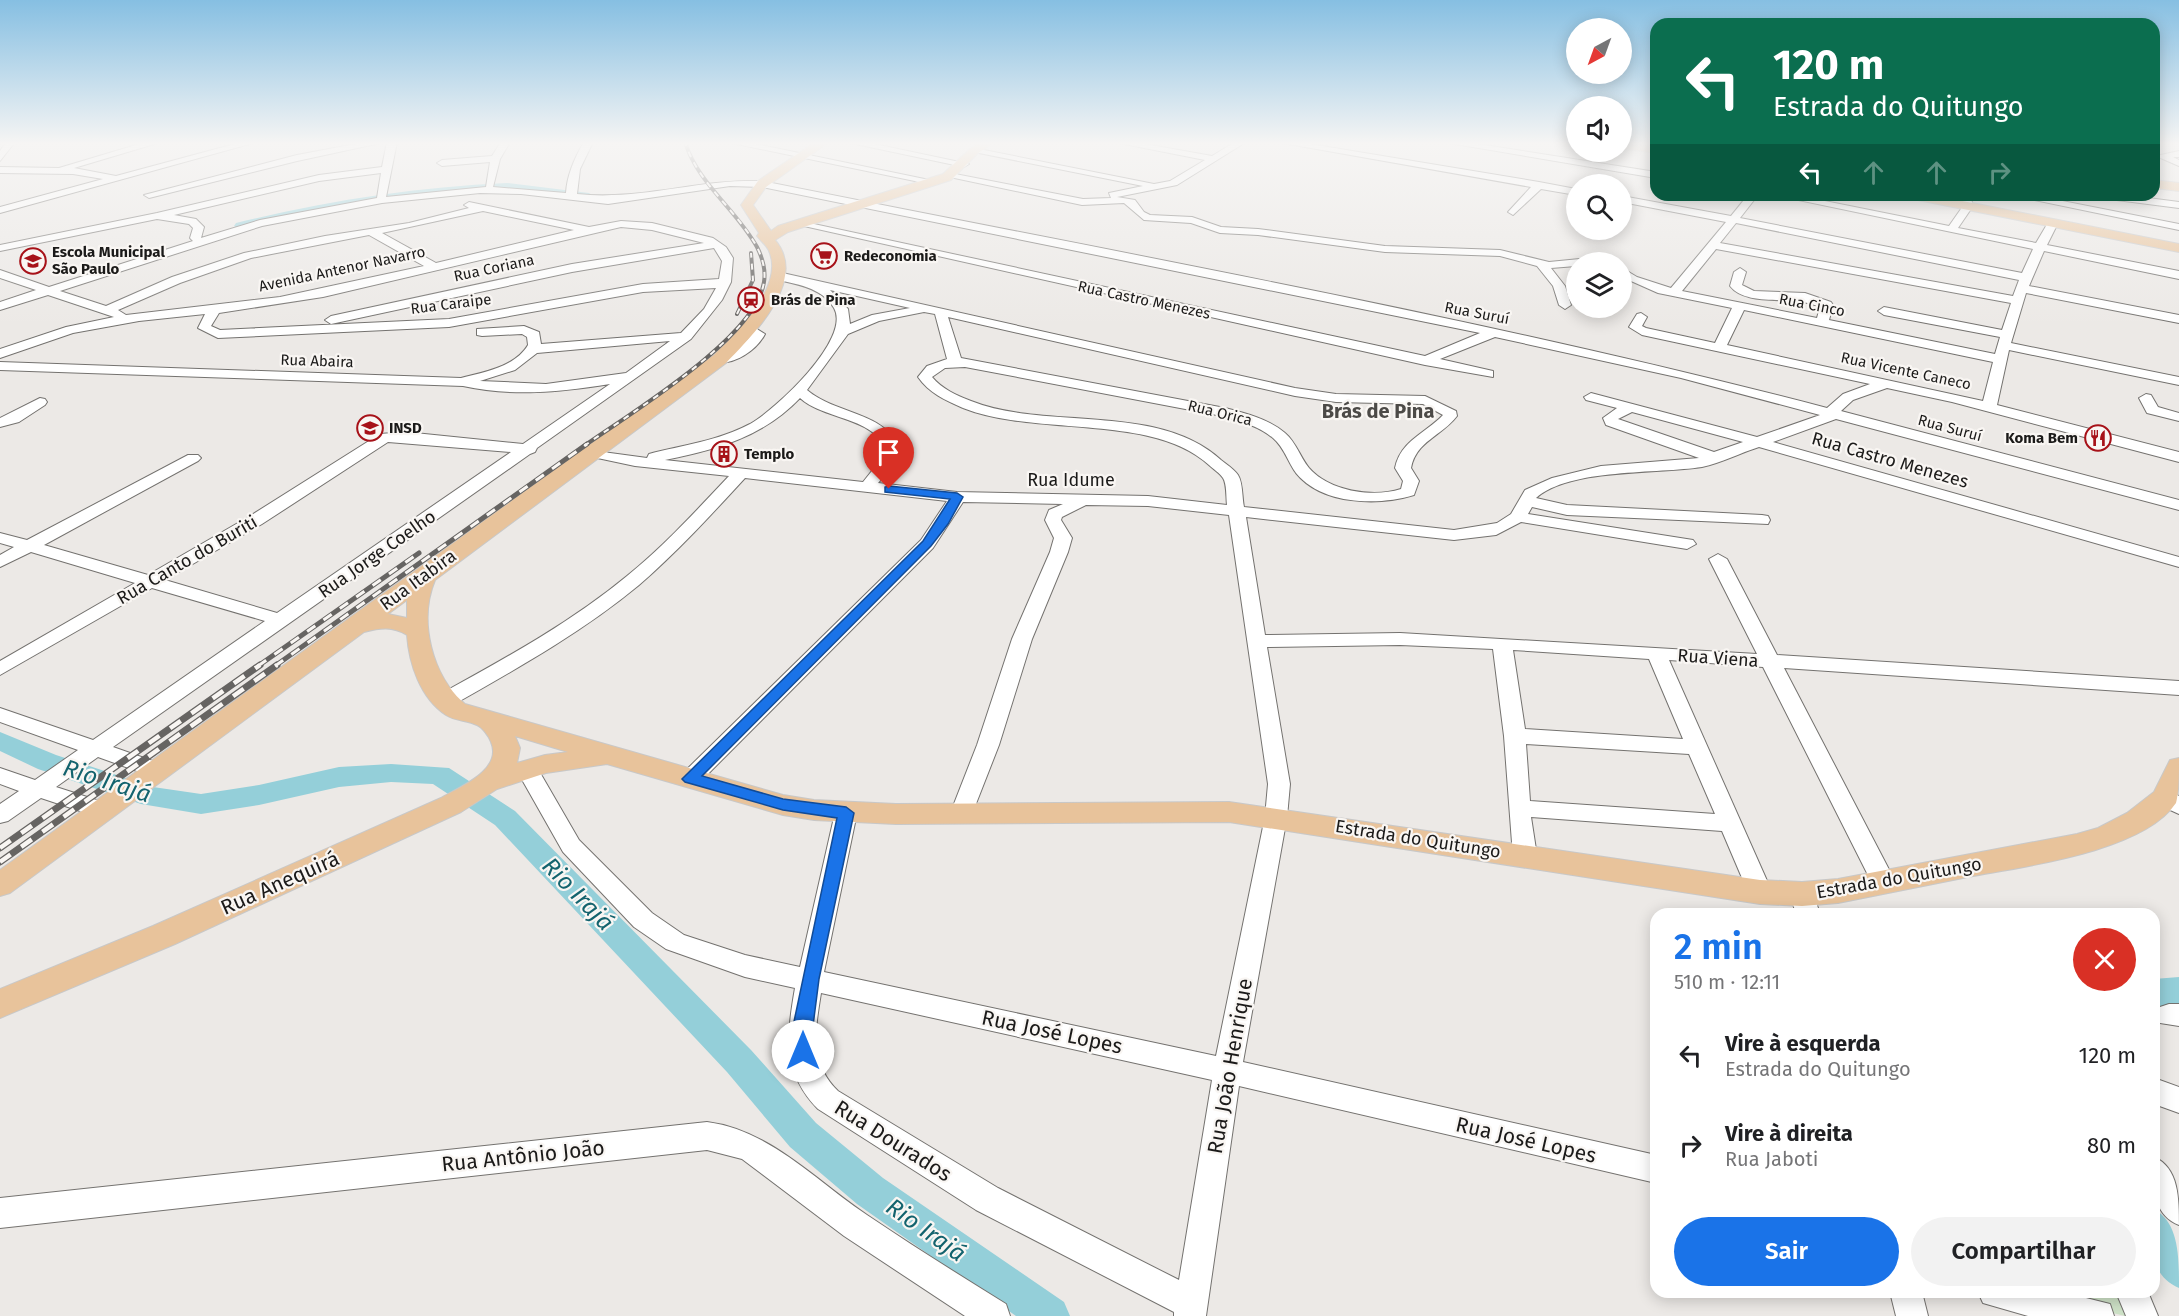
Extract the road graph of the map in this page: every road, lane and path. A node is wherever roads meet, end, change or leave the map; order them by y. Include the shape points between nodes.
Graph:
1 (25, 203) edge
2 (150, 203) edge
3 (211, 203) edge
4 (341, 203) edge
5 (362, 203) edge
6 (463, 203) edge
7 (607, 203) edge
8 (748, 203) edge
9 (853, 203) edge
10 (865, 203) edge
11 (1132, 203) edge
12 (1521, 203) edge
13 (1642, 203) edge
14 (1747, 203) edge
15 (1823, 203) edge
16 (1964, 203) edge
17 (1979, 203) edge
18 (2059, 203) edge
19 (860, 205) junction
20 (483, 208) junction
21 (0, 210) edge
22 (1512, 212) dead end
23 (153, 217) junction
24 (1735, 219) junction
25 (2053, 223) junction
26 (621, 224) junction
27 (800, 224) junction
28 (2179, 227) edge
29 (1952, 229) junction
30 (590, 230) junction
31 (772, 232) junction
32 (373, 233) junction
33 (196, 238) junction
34 (715, 244) junction
35 (1714, 245) junction
36 (699, 246) junction
37 (2039, 247) junction
38 (0, 248) edge
39 (2179, 248) edge
40 (1566, 263) edge
41 (1542, 264) junction
42 (434, 267) junction
43 (1740, 272) dead end
44 (0, 274) edge
45 (2179, 275) edge
46 (726, 276) junction
47 (778, 276) junction
48 (1632, 277) edge
49 (810, 282) junction
50 (43, 289) junction
51 (2023, 289) junction
52 (1674, 293) junction
53 (0, 300) edge
54 (1565, 305) dead end
55 (0, 306) edge
56 (1739, 307) junction
57 (215, 308) junction
58 (108, 310) junction
59 (936, 311) junction
60 (1884, 311) dead end
61 (125, 317) junction
62 (1641, 317) dead end
63 (2179, 319) edge
64 (99, 322) junction
65 (1822, 324) junction
66 (281, 330) junction
67 (482, 332) dead end
68 (843, 332) junction
69 (1492, 333) junction
70 (686, 336) junction
71 (2006, 340) junction
72 (1719, 348) junction
73 (533, 349) junction
74 (0, 354) edge
75 (1999, 359) junction
76 (1425, 360) junction
77 (955, 362) junction
78 (0, 366) edge
79 (1488, 374) dead end
80 (631, 377) junction
81 (2179, 381) edge
82 (463, 382) junction
83 (1887, 383) junction
84 (799, 390) junction
85 (1591, 397) dead end
86 (2146, 398) dead end
87 (40, 402) dead end
88 (1631, 406) junction
89 (1989, 406) junction
90 (1831, 414) junction
91 (2179, 417) edge
92 (0, 423) edge
93 (1756, 442) junction
94 (530, 449) junction
95 (593, 453) junction
96 (2179, 457) edge
97 (193, 458) dead end
98 (1714, 458) junction
99 (635, 461) junction
100 (741, 473) junction
101 (867, 487) junction
102 (957, 497) junction
103 (1530, 497) junction
104 (1087, 500) junction
105 (2179, 505) edge
106 (1237, 511) junction
107 (1518, 517) junction
108 (1762, 520) dead end
109 (0, 538) edge
110 (1687, 544) dead end
111 (30, 546) junction
112 (1718, 559) dead end
113 (0, 562) edge
114 (2179, 562) edge
115 (427, 573) junction
116 (151, 581) junction
117 (282, 620) junction
118 (348, 630) junction
119 (417, 632) junction
120 (1257, 641) junction
121 (1503, 643) junction
122 (1657, 654) junction
123 (1772, 662) junction
124 (0, 669) edge
125 (2179, 688) edge
126 (444, 701) junction
127 (0, 716) edge
128 (489, 721) junction
129 (1515, 736) junction
130 (1698, 747) junction
131 (88, 754) junction
132 (625, 760) junction
133 (2179, 767) edge
134 (527, 770) junction
135 (155, 775) junction
136 (0, 776) edge
137 (690, 779) junction
138 (43, 785) junction
139 (478, 790) junction
140 (2172, 802) edge
141 (111, 807) junction
142 (1519, 808) junction
143 (846, 813) junction
144 (961, 814) junction
145 (0, 815) edge
146 (1276, 817) junction
147 (1729, 823) junction
148 (1525, 856) junction
149 (1883, 881) junction
150 (0, 885) edge
151 (1760, 892) junction
152 (1805, 904) edge
153 (810, 979) junction
154 (0, 1004) edge
155 (1227, 1071) junction
156 (2160, 1093) edge
157 (2179, 1100) edge
158 (1650, 1168) edge
159 (2160, 1180) edge
160 (2179, 1210) edge
161 (0, 1213) edge
162 (1908, 1298) edge
163 (2020, 1298) edge
164 (2134, 1298) edge
165 (1191, 1310) edge
166 (994, 1316) edge
167 (1912, 1316) edge
168 (2098, 1316) edge
169 (2142, 1316) edge

1 - 21 street
2 - 23 street
3 - 23 street
4 - 33 street via 272,216
5 - 50 street via 276,219
6 - 20 street
7 - 26 street
8 - 31 main road
9 - 19 street, Rua Suruí
10 - 19 main road
11 - 41 street via 1148,218 1192,220 1220,230 1385,249 1500,252
12 - 22 street
13 - 24 street
14 - 24 street
15 - 29 street
16 - 29 street
17 - 25 main road
18 - 28 street
19 - 27 main road
19 - 69 street, Rua Suruí
20 - 30 street
20 - 32 street
23 - 33 street via 192,221 200,227
23 - 38 street
24 - 35 street
24 - 51 street
25 - 37 street
25 - 39 main road
26 - 30 street, Avenida Antenor Navarro
26 - 34 street, Avenida Antenor Navarro via 649,226
26 - 36 street, Avenida Antenor Navarro
27 - 31 main road
27 - 76 street, Rua Castro Menezes
29 - 37 street
30 - 42 street, Avenida Antenor Navarro
31 - 47 main road
32 - 42 street
32 - 58 street via 249,255 176,280
33 - 50 street
34 - 36 street, Rua Coriana
34 - 46 street via 724,251
35 - 51 street
35 - 52 street
36 - 46 street, Avenida Antenor Navarro
36 - 66 street, Rua Coriana via 572,268
37 - 45 street
37 - 51 street
40 - 41 street
41 - 54 street via 1559,286
42 - 57 street, Avenida Antenor Navarro via 312,295
43 - 65 street via 1736,286 1740,290 1766,296 1798,295 1827,305
44 - 50 street
46 - 66 street, Rua Caraipe via 449,323
46 - 70 street, Rua Jorge Coelho via 714,306
47 - 49 street, Rua Orica
47 - 95 main road, Rua Itabira via 771,297 720,359
48 - 52 street, Rua Cinco
49 - 59 street, Rua Orica
49 - 68 street via 837,304
50 - 53 street
50 - 55 street
50 - 58 street
51 - 63 street
51 - 71 street
52 - 56 street, Rua Cinco
56 - 65 street, Rua Cinco
56 - 72 street
57 - 61 street, Avenida Antenor Navarro
57 - 66 street, Rua Caraipe via 204,323 208,332
58 - 61 street
58 - 64 street
59 - 68 street via 885,316
59 - 77 street
59 - 77 street, Rua Orica via 1295,392 1336,398 1425,400 1444,407 1450,416 1407,452 1403,468 1412,481 1408,492 1358,495 1307,475 1281,436 1247,418
60 - 71 street
61 - 64 street, Avenida Antenor Navarro
62 - 72 street, Rua Vicente Caneco via 1635,327 1642,331
64 - 74 street, Avenida Antenor Navarro
65 - 75 street, Rua Cinco
67 - 73 street via 524,330 534,335
68 - 84 street
69 - 76 street
69 - 90 street, Rua Suruí via 1683,374
70 - 73 street
70 - 80 street, Rua Jorge Coelho
71 - 75 street
71 - 81 street
72 - 83 street, Rua Vicente Caneco
73 - 82 street via 514,365
75 - 89 street
76 - 79 street, Rua Castro Menezes
77 - 106 street, Rua Orica via 935,367 925,377 938,390 977,409 1032,420 1156,433 1194,446 1231,477
78 - 82 street, Rua Abaira
80 - 82 street, Rua Abaira via 523,390
80 - 94 street, Rua Jorge Coelho
83 - 89 street, Rua Vicente Caneco
83 - 90 street via 1848,397
84 - 99 street via 769,419 732,437
84 - 101 street via 820,407 867,421 889,439 890,461
85 - 88 street, Rua Castro Menezes
86 - 91 street via 2152,410
87 - 92 street
88 - 93 street, Rua Castro Menezes
88 - 98 street via 1611,418 1611,422
89 - 96 street, Rua Vicente Caneco
90 - 93 street
90 - 105 street, Rua Suruí
93 - 98 street
93 - 114 street, Rua Castro Menezes
94 - 116 street, Rua Canto do Buriti via 394,436
94 - 117 street, Rua Jorge Coelho
95 - 99 street, Rua Idume
95 - 115 main road, Rua Itabira
97 - 111 street
98 - 103 street via 1688,465 1601,471 1558,481
99 - 100 street, Rua Idume
100 - 101 street, Rua Idume
100 - 126 street via 683,534 615,595 542,645
101 - 102 street, Rua Idume
102 - 104 street, Rua Idume
102 - 137 street via 927,544
103 - 107 street
103 - 108 street via 1567,510
104 - 106 street, Rua Idume via 1148,501
104 - 144 street via 1055,514 1053,520 1063,538 1059,552 1022,639
106 - 107 street, Rua Idume via 1454,535 1490,531
106 - 120 street, Rua Orica
107 - 110 street
109 - 111 street
111 - 113 street
111 - 116 street
112 - 123 street
115 - 118 main road, Rua Itabira
115 - 119 main road, Estrada do Quitungo via 417,597
116 - 117 street
116 - 124 street, Rua Canto do Buriti
117 - 131 street, Rua Jorge Coelho
118 - 119 main road via 374,621 393,620 406,623
118 - 135 main road, Rua Itabira
119 - 126 main road, Estrada do Quitungo via 423,666
120 - 121 street, Rua Viena via 1400,639
120 - 146 street, Rua Orica via 1279,784
121 - 122 street, Rua Viena
121 - 129 street
122 - 123 street, Rua Viena
122 - 130 street
123 - 125 street, Rua Viena
123 - 149 street
126 - 128 main road, Estrada do Quitungo via 456,710
127 - 131 street
128 - 132 main road, Estrada do Quitungo
128 - 139 main road via 507,748 502,768
129 - 130 street
129 - 142 street
130 - 147 street
131 - 135 street
131 - 138 street, Rua Jorge Coelho
132 - 134 main road, Estrada do Quitungo via 581,758
132 - 137 main road, Estrada do Quitungo
133 - 140 main road, Estrada do Quitungo
134 - 139 main road, Estrada do Quitungo
134 - 153 street, Rua José Lopes via 571,846 658,932 698,952
135 - 141 main road, Rua Itabira
136 - 138 street
137 - 143 main road, Estrada do Quitungo via 783,804
138 - 141 street
138 - 145 street, Rua Jorge Coelho
139 - 154 main road, Rua Anequirá via 402,829
140 - 149 main road, Estrada do Quitungo via 2108,835 2078,845
141 - 150 main road, Rua Itabira
142 - 147 street
142 - 148 street
143 - 144 main road, Estrada do Quitungo
143 - 153 street, Rua Dourados
144 - 146 main road, Estrada do Quitungo via 1179,811
146 - 148 main road, Estrada do Quitungo
146 - 155 street, Rua João Henrique
147 - 151 street
148 - 151 main road, Estrada do Quitungo
149 - 152 main road, Estrada do Quitungo via 1838,891
151 - 152 main road, Estrada do Quitungo
153 - 155 street, Rua José Lopes
153 - 165 street, Rua Dourados via 801,1031 803,1051 815,1087 828,1100 987,1198
155 - 158 street, Rua José Lopes
155 - 165 street, Rua João Henrique
156 - 157 street
159 - 160 street
161 - 166 street, Rua Antônio João via 707,1136 739,1141 752,1149 855,1225
162 - 167 street
163 - 168 street
164 - 169 street

